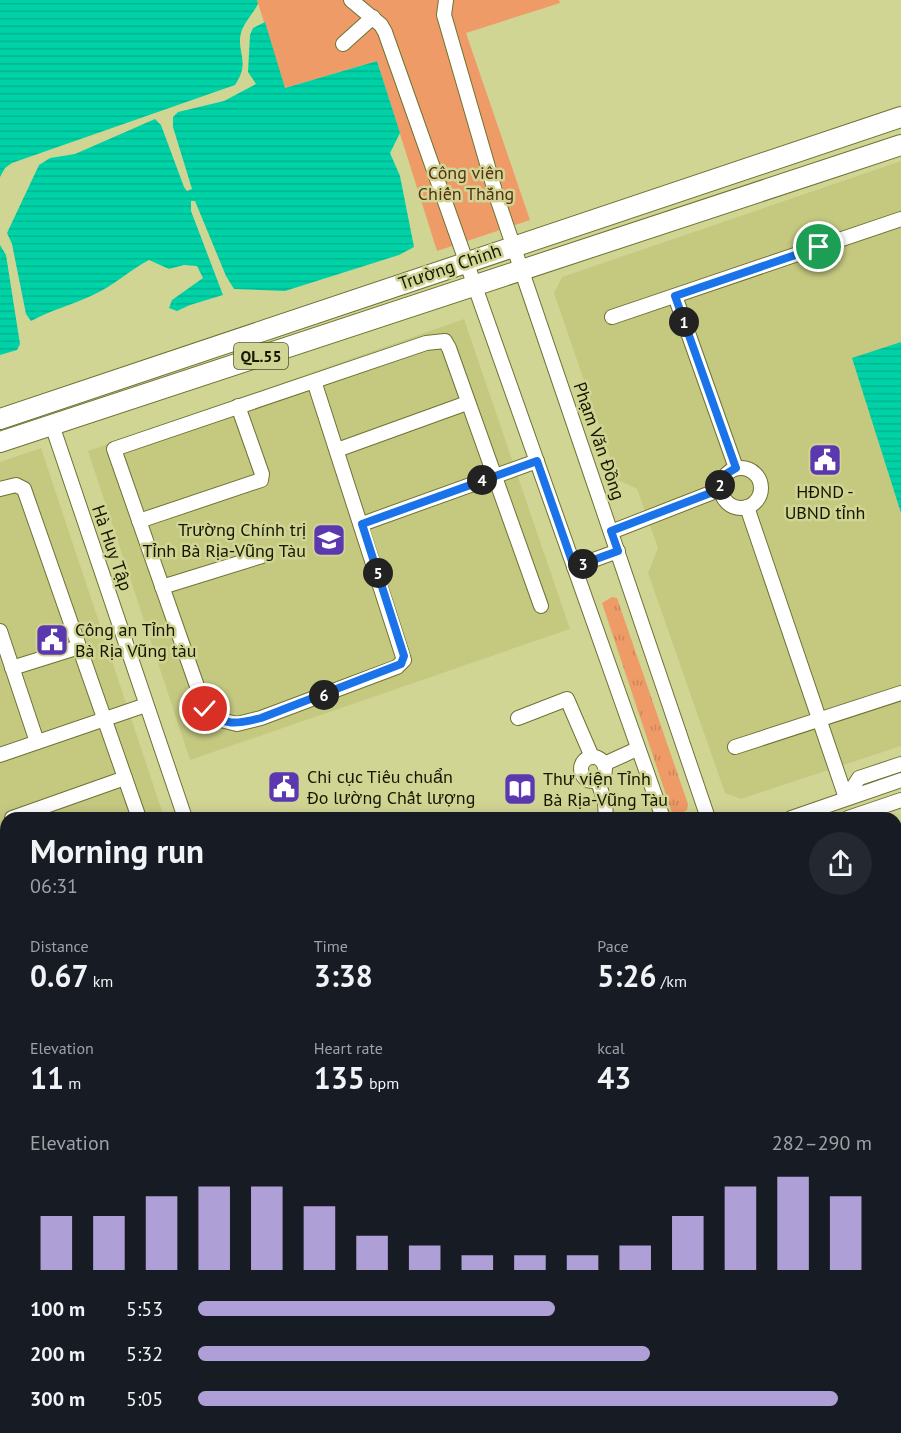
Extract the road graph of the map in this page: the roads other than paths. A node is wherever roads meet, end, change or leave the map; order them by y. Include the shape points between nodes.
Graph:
1 (351, 0) edge
2 (446, 0) edge
3 (373, 17) junction
4 (343, 44) dead end
5 (901, 117) edge
6 (901, 145) edge
7 (901, 219) edge
8 (514, 246) junction
9 (466, 262) junction
10 (522, 270) junction
11 (474, 285) junction
12 (675, 296) junction
13 (612, 317) dead end
14 (314, 381) junction
15 (467, 403) junction
16 (238, 406) junction
17 (0, 419) edge
18 (52, 425) junction
19 (0, 442) edge
20 (337, 450) junction
21 (537, 461) junction
22 (736, 468) junction
23 (494, 476) junction
24 (0, 489) edge
25 (721, 489) junction
26 (747, 507) junction
27 (139, 521) junction
28 (362, 524) junction
29 (611, 531) junction
30 (618, 551) junction
31 (262, 556) dead end
32 (574, 567) junction
33 (162, 587) junction
34 (541, 606) dead end
35 (0, 631) edge
36 (80, 647) junction
37 (12, 668) junction
38 (901, 693) edge
39 (147, 705) junction
40 (518, 718) dead end
41 (105, 719) junction
42 (819, 720) junction
43 (37, 742) junction
44 (735, 747) dead end
45 (637, 748) junction
46 (0, 755) edge
47 (598, 760) junction
48 (901, 764) edge
49 (125, 778) junction
50 (901, 780) edge
51 (598, 781) junction
52 (846, 798) junction
53 (901, 800) edge
54 (29, 812) edge
55 (137, 812) edge
56 (183, 812) edge
57 (606, 812) edge
58 (661, 812) edge
59 (706, 812) edge
60 (808, 812) edge
61 (866, 812) edge

1 - 3 street
2 - 8 street, Phạm Văn Đồng via 444,15
3 - 4 street
3 - 9 street via 385,32
5 - 8 highway, Trường Chinh / QL.55
6 - 10 highway, Trường Chinh / QL.55
7 - 12 street
8 - 9 highway, Trường Chinh / QL.55
8 - 10 street, Phạm Văn Đồng
9 - 11 street
9 - 17 highway, Trường Chinh / QL.55
10 - 11 highway, Trường Chinh / QL.55
10 - 29 street, Phạm Văn Đồng
11 - 18 highway, Trường Chinh / QL.55
11 - 21 street
12 - 13 street
12 - 22 street
14 - 15 street via 439,340 449,348
14 - 16 street
14 - 20 street
15 - 20 street
15 - 23 street
16 - 27 street via 261,480
16 - 27 street via 114,449
18 - 19 highway, Trường Chinh / QL.55
18 - 39 street, Hà Huy Tập
20 - 28 street
21 - 23 street
21 - 32 street
22 - 25 street via 726,474
22 - 26 street via 753,471 760,482 760,495
23 - 28 street
23 - 34 street
24 - 36 street via 16,485 24,489
25 - 26 street via 726,502 738,508
25 - 29 street
26 - 42 street
27 - 33 street
28 - 33 street via 404,660 397,667 261,718 230,724 205,709
29 - 30 street, Phạm Văn Đồng
30 - 32 street
30 - 59 street, Phạm Văn Đồng
31 - 33 street
32 - 45 street
35 - 37 street
36 - 37 street
36 - 41 street
37 - 43 street
38 - 42 street
39 - 41 street
39 - 56 street, Hà Huy Tập
40 - 47 street via 567,699
41 - 43 street
41 - 49 street
42 - 44 street
42 - 52 street
43 - 46 street
45 - 47 street
45 - 58 street
47 - 51 street via 604,775
47 - 51 street via 583,764 582,773 588,780
48 - 52 street via 859,778
49 - 54 street
49 - 55 street
50 - 52 street
51 - 57 street
52 - 60 street
53 - 61 street

